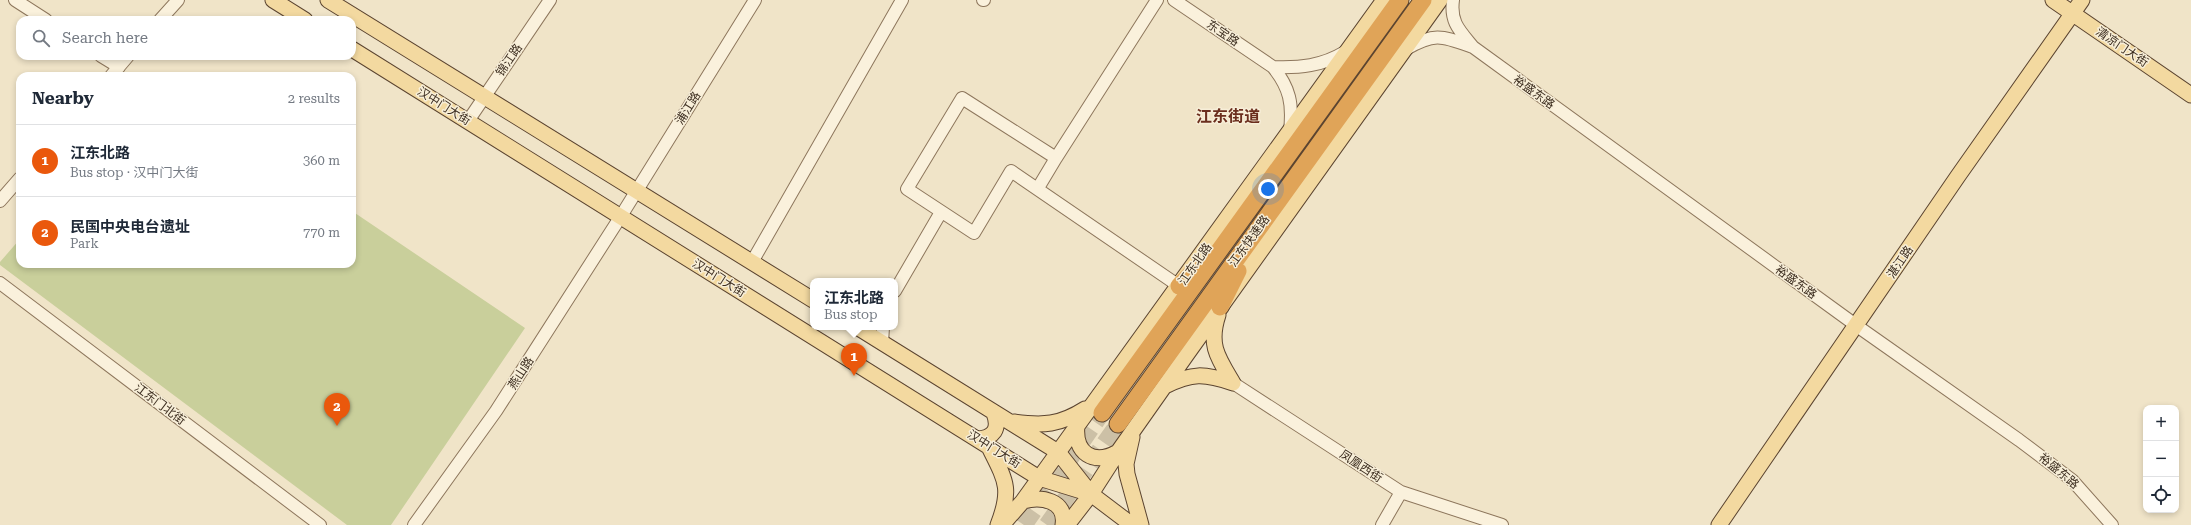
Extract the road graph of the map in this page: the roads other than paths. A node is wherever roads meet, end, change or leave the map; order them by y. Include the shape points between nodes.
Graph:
1 (16, 0) edge
2 (178, 0) edge
3 (273, 0) edge
4 (328, 0) edge
5 (550, 0) edge
6 (754, 0) edge
7 (902, 0) edge
8 (1157, 0) edge
9 (1174, 0) edge
10 (1384, 0) edge
11 (1400, 0) edge
12 (1422, 0) edge
13 (1440, 0) edge
14 (1453, 0) edge
15 (2053, 0) edge
16 (2082, 0) edge
17 (2074, 14) junction
18 (40, 16) edge
19 (164, 16) edge
20 (299, 16) edge
21 (354, 16) edge
22 (356, 17) edge
23 (1473, 47) junction
24 (1349, 50) junction
25 (356, 51) edge
26 (1404, 51) junction
27 (104, 60) edge
28 (125, 60) edge
29 (1273, 67) junction
30 (115, 72) edge
31 (2191, 95) edge
32 (484, 96) junction
33 (468, 121) junction
34 (1290, 131) junction
35 (1056, 158) junction
36 (16, 183) edge
37 (1038, 188) junction
38 (637, 190) junction
39 (0, 201) edge
40 (941, 212) junction
41 (621, 216) junction
42 (1246, 216) junction
43 (1260, 227) junction
44 (752, 262) junction
45 (0, 283) edge
46 (898, 286) edge
47 (1180, 286) junction
48 (810, 298) edge
49 (1220, 307) junction
50 (1857, 326) junction
51 (862, 330) edge
52 (883, 330) edge
53 (882, 343) junction
54 (1232, 383) junction
55 (1165, 386) junction
56 (1096, 410) junction
57 (1001, 417) junction
58 (1118, 424) tunnel mouth
59 (1077, 425) junction
60 (1134, 430) junction
61 (983, 443) junction
62 (1058, 452) junction
63 (1118, 452) junction
64 (1039, 478) junction
65 (1401, 492) junction
66 (1091, 494) junction
67 (1023, 501) junction
68 (320, 525) edge
69 (414, 525) edge
70 (998, 525) edge
71 (1002, 525) edge
72 (1063, 525) edge
73 (1067, 525) edge
74 (1132, 525) edge
75 (1141, 525) edge
76 (1382, 525) edge
77 (1502, 525) edge
78 (1719, 525) edge
79 (2112, 525) edge

1 - 18 street
2 - 19 street
3 - 20 main road
4 - 21 main road
5 - 32 street, 锦江路
6 - 38 street, 浦江路
7 - 44 street
8 - 35 street
9 - 29 street, 东宝路
10 - 24 main road, 江东北路
11 - 42 highway, 江东快速路
12 - 43 highway, 江东快速路
13 - 26 main road
14 - 23 street, 裕盛东路 via 1451,14 1457,27
15 - 17 main road, 清凉门大街
16 - 17 main road, 湛江路
17 - 31 main road, 清凉门大街
17 - 50 main road, 湛江路 via 1958,176
22 - 32 main road
23 - 26 street, 裕盛东路 via 1435,36 1424,38
23 - 50 street, 裕盛东路
24 - 29 street via 1329,62 1307,67
24 - 34 main road, 江东北路
25 - 33 main road, 汉中门大街
26 - 49 main road
27 - 30 street
28 - 30 street
29 - 34 street via 1282,78 1292,110
32 - 33 street, 锦江路
32 - 38 main road
33 - 41 main road, 汉中门大街
34 - 47 main road, 江东北路
35 - 37 street
35 - 40 street via 962,98 907,189
36 - 39 street
37 - 40 street via 1012,171 974,233
37 - 47 street
38 - 41 street, 浦江路
38 - 44 main road
40 - 46 street
41 - 61 main road, 汉中门大街
41 - 69 street, 燕山路 via 496,411
42 - 47 highway
42 - 56 highway, 江东快速路
43 - 49 highway
43 - 58 highway, 江东快速路
44 - 48 main road
45 - 68 street, 江东门北街
47 - 56 main road, 江东北路
49 - 54 main road via 1213,339 1215,351
49 - 55 main road
50 - 78 main road, 湛江路
50 - 79 street, 裕盛东路 via 2072,480
51 - 53 main road, 汉中门大街
52 - 53 street
53 - 57 main road, 汉中门大街
54 - 55 main road via 1208,375 1190,375
54 - 65 street, 凤凰西街
55 - 60 main road
56 - 57 main road via 1050,424 1031,424
56 - 59 main road, 江东北路
57 - 61 main road via 995,432
57 - 62 main road, 汉中门大街
59 - 62 main road, 江东北路
59 - 63 main road via 1077,442 1081,449 1100,459
60 - 63 main road
60 - 75 main road via 1126,469
61 - 64 main road, 汉中门大街
61 - 70 main road via 1001,472 1006,488 1006,504
62 - 64 main road, 江东北路
62 - 66 main road, 汉中门大街
63 - 66 main road
64 - 66 main road, 汉中门大街
64 - 67 main road, 江东北路
65 - 76 street
65 - 77 street, 凤凰西街
66 - 73 main road
66 - 74 main road, 汉中门大街
67 - 71 main road, 江东北路
67 - 72 main road via 1035,498 1049,500 1057,505

